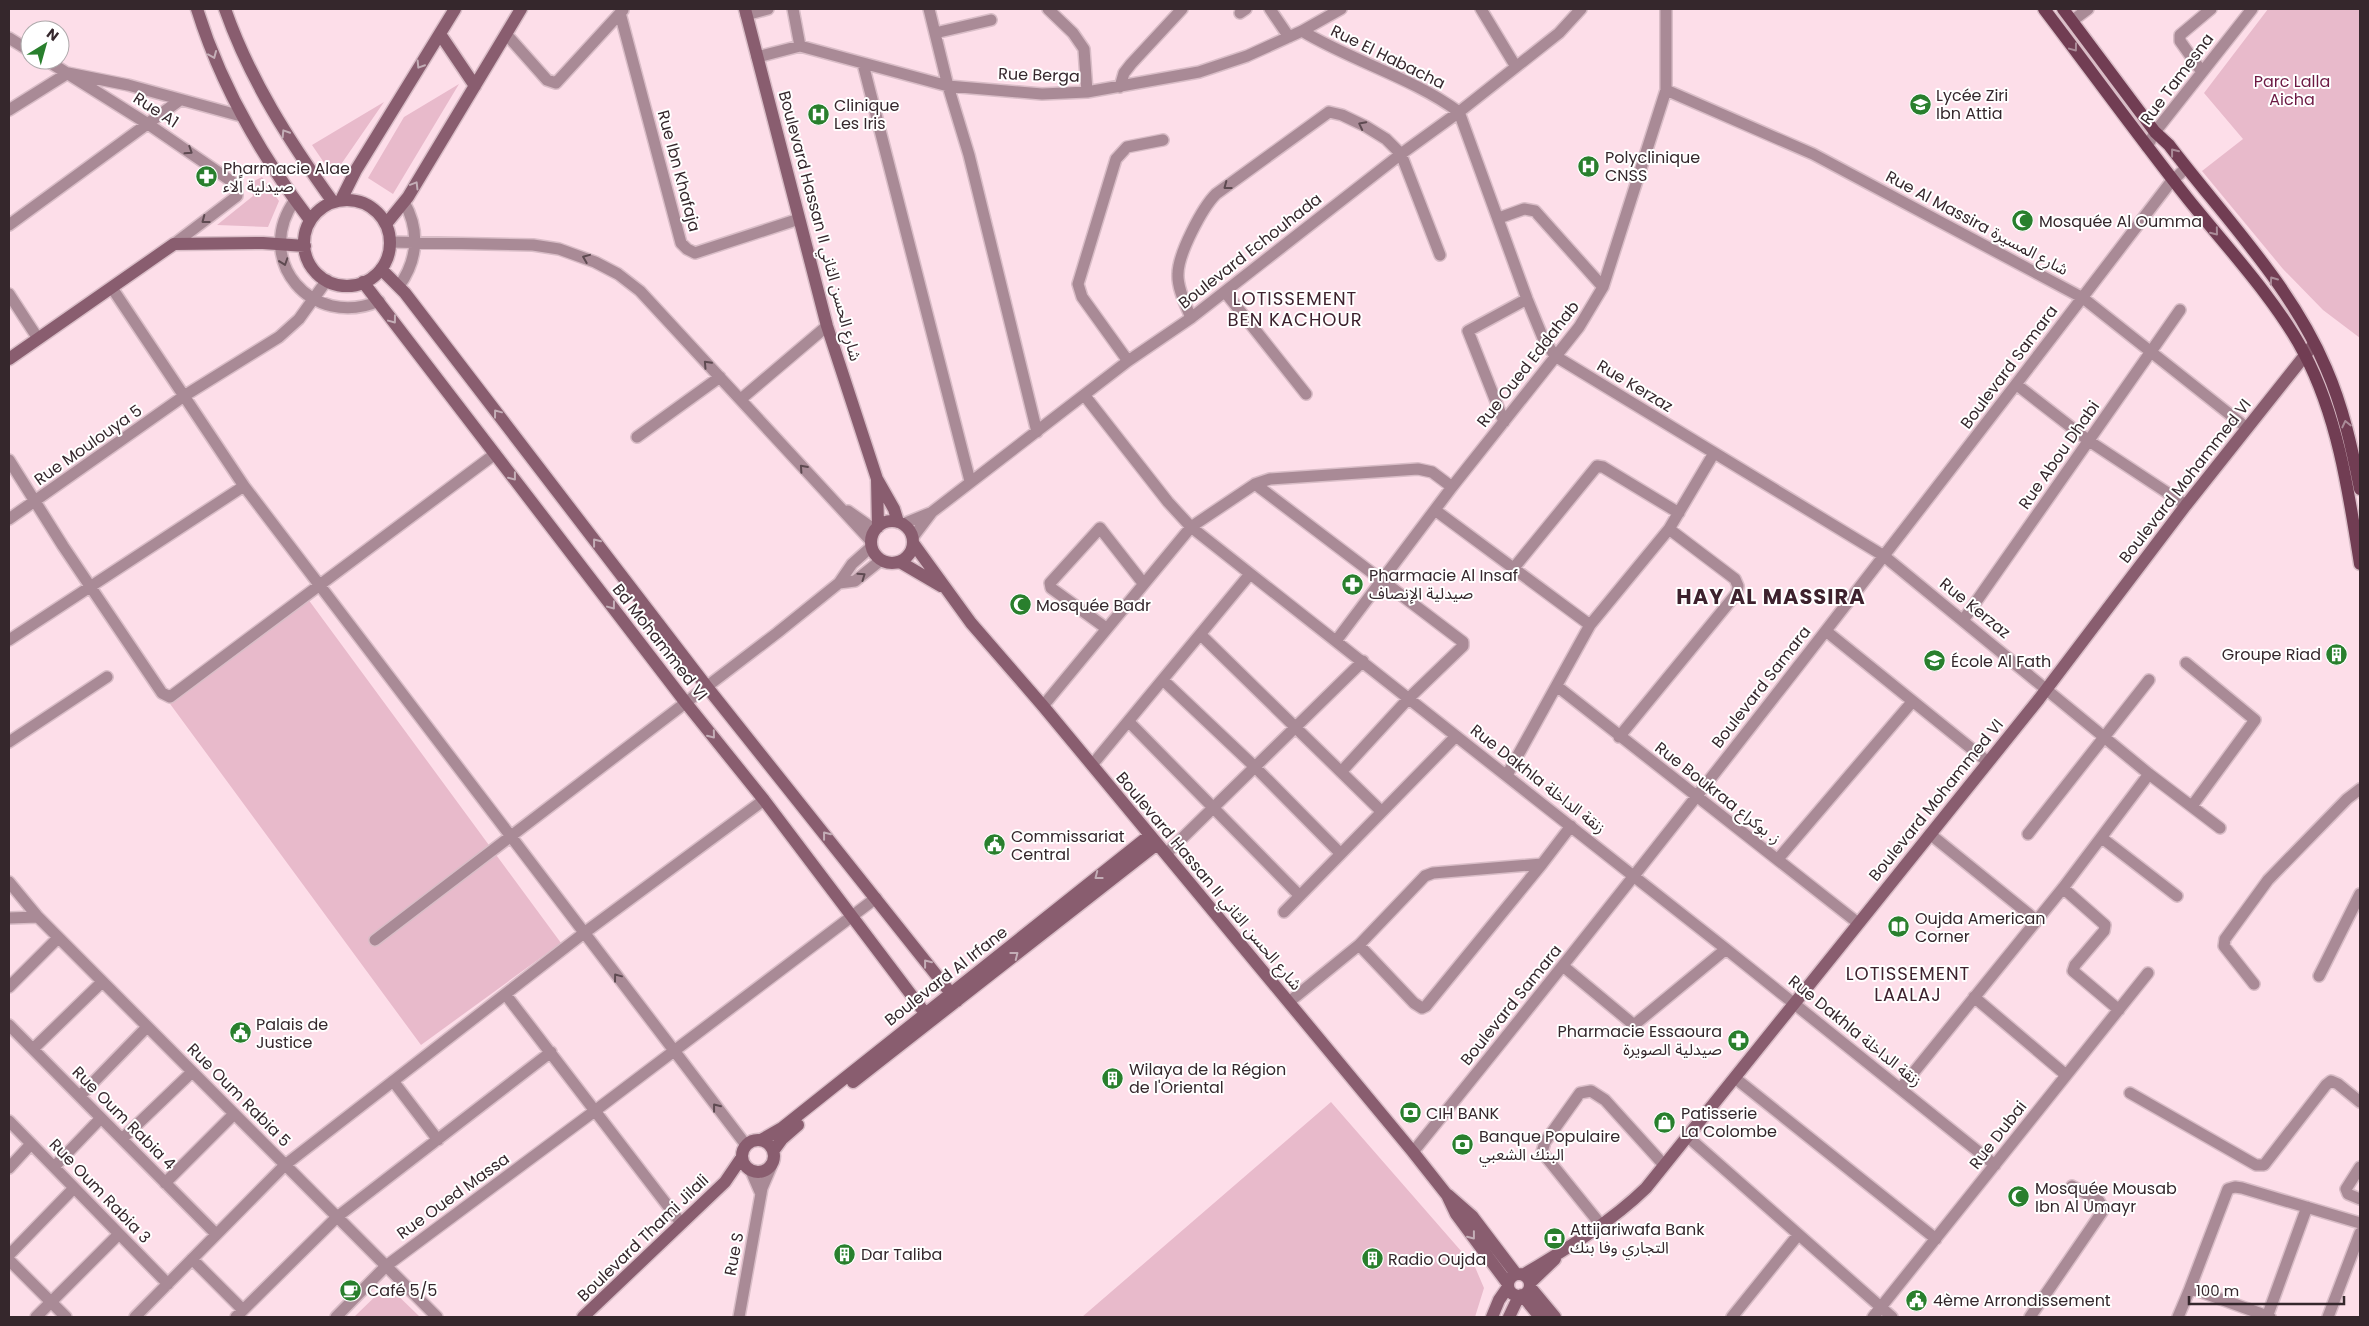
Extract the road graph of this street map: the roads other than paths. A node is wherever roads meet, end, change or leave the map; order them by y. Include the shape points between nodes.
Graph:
1 (197, 9) edge
2 (224, 9) edge
3 (455, 9) edge
4 (521, 9) edge
5 (768, 9) edge
6 (793, 9) edge
7 (929, 9) edge
8 (1048, 9) edge
9 (1182, 9) edge
10 (1270, 9) edge
11 (1341, 9) edge
12 (1481, 9) edge
13 (1581, 9) edge
14 (1666, 9) edge
15 (2044, 9) edge
16 (2064, 9) edge
17 (2088, 9) edge
18 (2211, 9) edge
19 (2252, 9) edge
20 (622, 11) edge
21 (746, 12) edge
22 (990, 20) dead end
23 (2072, 21) junction
24 (1302, 31) junction
25 (935, 33) junction
26 (440, 34) junction
27 (506, 34) junction
28 (1289, 37) junction
29 (9, 38) edge
30 (20, 45) edge
31 (800, 46) junction
32 (757, 57) junction
33 (863, 64) junction
34 (1516, 67) junction
35 (63, 70) edge
36 (2202, 72) junction
37 (68, 73) junction
38 (475, 86) junction
39 (948, 86) junction
40 (1120, 87) junction
41 (1666, 90) junction
42 (1087, 92) junction
43 (180, 100) junction
44 (9, 110) edge
45 (1459, 112) junction
46 (241, 116) junction
47 (148, 124) junction
48 (2155, 132) junction
49 (1163, 140) dead end
50 (2147, 147) junction
51 (1401, 154) junction
52 (2186, 168) junction
53 (2173, 180) junction
54 (295, 200) junction
55 (337, 201) junction
56 (404, 202) junction
57 (1499, 218) junction
58 (799, 219) junction
59 (310, 220) junction
60 (386, 224) junction
61 (9, 226) edge
62 (390, 242) junction
63 (416, 242) junction
64 (174, 244) junction
65 (280, 244) junction
66 (305, 246) junction
67 (1440, 255) dead end
68 (381, 269) junction
69 (326, 280) junction
70 (363, 282) junction
71 (399, 286) junction
72 (1603, 287) junction
73 (112, 288) junction
74 (1225, 292) junction
75 (9, 294) edge
76 (2083, 298) junction
77 (313, 299) junction
78 (1527, 299) junction
79 (379, 301) junction
80 (2180, 310) dead end
81 (1191, 318) junction
82 (826, 326) junction
83 (37, 337) junction
84 (2314, 344) junction
85 (2152, 353) junction
86 (2305, 354) junction
87 (1555, 356) junction
88 (9, 359) edge
89 (1128, 361) junction
90 (720, 377) junction
91 (2017, 386) junction
92 (1306, 394) dead end
93 (184, 396) junction
94 (1085, 396) junction
95 (741, 399) junction
96 (1504, 422) junction
97 (2247, 428) junction
98 (1037, 432) junction
99 (637, 437) dead end
100 (2088, 441) junction
101 (1714, 453) junction
102 (495, 454) junction
103 (9, 460) edge
104 (877, 479) junction
105 (970, 481) junction
106 (1255, 484) junction
107 (244, 486) junction
108 (1452, 487) junction
109 (2360, 489) edge
110 (36, 502) junction
111 (2186, 505) junction
112 (1435, 510) junction
113 (932, 512) junction
114 (2356, 512) edge
115 (1680, 513) junction
116 (9, 519) edge
117 (900, 523) junction
118 (1191, 527) junction
119 (1669, 529) junction
120 (874, 536) junction
121 (913, 540) junction
122 (1884, 556) junction
123 (881, 560) junction
124 (900, 562) junction
125 (2360, 564) edge
126 (1513, 568) junction
127 (1250, 574) junction
128 (1382, 579) junction
129 (839, 583) junction
130 (1143, 583) junction
131 (318, 584) junction
132 (91, 588) junction
133 (945, 588) junction
134 (1964, 619) junction
135 (1590, 625) junction
136 (1106, 628) junction
137 (1826, 631) junction
138 (1201, 635) junction
139 (9, 640) edge
140 (1336, 640) junction
141 (1363, 661) junction
142 (2186, 663) dead end
143 (107, 678) dead end
144 (1163, 680) junction
145 (2149, 680) dead end
146 (707, 687) junction
147 (1558, 687) junction
148 (2047, 688) junction
149 (1409, 698) junction
150 (1912, 702) junction
151 (686, 703) junction
152 (1043, 706) junction
153 (1129, 722) junction
154 (1296, 728) junction
155 (1456, 736) junction
156 (2104, 736) junction
157 (1619, 737) junction
158 (9, 742) edge
159 (1988, 762) junction
160 (1092, 765) junction
161 (1255, 767) junction
162 (1341, 772) junction
163 (2150, 774) junction
164 (1507, 775) junction
165 (2360, 789) edge
166 (1697, 796) junction
167 (764, 800) junction
168 (2192, 806) junction
169 (1213, 808) junction
170 (1382, 811) junction
171 (1571, 826) junction
172 (2220, 828) dead end
173 (1930, 834) junction
174 (2028, 834) dead end
175 (512, 837) junction
176 (2102, 838) junction
177 (1153, 840) junction
178 (1340, 853) junction
179 (1166, 854) junction
180 (1778, 860) junction
181 (1542, 864) junction
182 (1634, 876) junction
183 (9, 882) edge
184 (2063, 888) junction
185 (2360, 894) edge
186 (1300, 895) junction
187 (2177, 896) dead end
188 (876, 898) junction
189 (1284, 912) dead end
190 (38, 917) junction
191 (852, 917) junction
192 (9, 918) edge
193 (2036, 920) junction
194 (1858, 923) junction
195 (584, 933) junction
196 (58, 938) junction
197 (375, 940) dead end
198 (1359, 945) junction
199 (1726, 949) junction
200 (1563, 966) junction
201 (2148, 973) dead end
202 (2319, 976) dead end
203 (102, 982) junction
204 (2254, 984) dead end
205 (9, 987) edge
206 (506, 995) junction
207 (954, 997) junction
208 (1974, 997) junction
209 (1289, 1002) junction
210 (1793, 1003) junction
211 (2119, 1010) junction
212 (928, 1017) junction
213 (9, 1025) edge
214 (147, 1027) junction
215 (33, 1049) junction
216 (551, 1052) junction
217 (672, 1052) junction
218 (192, 1072) junction
219 (2066, 1075) junction
220 (1734, 1078) junction
221 (393, 1082) junction
222 (1901, 1088) junction
223 (2130, 1093) dead end
224 (80, 1096) junction
225 (2360, 1102) edge
226 (596, 1110) junction
227 (234, 1114) junction
228 (101, 1118) junction
229 (9, 1121) edge
230 (1688, 1137) junction
231 (122, 1139) junction
232 (438, 1140) junction
233 (761, 1140) junction
234 (31, 1144) junction
235 (774, 1150) junction
236 (744, 1151) junction
237 (1413, 1152) junction
238 (285, 1165) junction
239 (1664, 1165) junction
240 (1995, 1165) junction
241 (54, 1167) junction
242 (771, 1167) junction
243 (2360, 1167) edge
244 (9, 1168) edge
245 (750, 1170) junction
246 (725, 1182) junction
247 (165, 1183) junction
248 (2072, 1186) dead end
249 (74, 1188) junction
250 (761, 1196) junction
251 (2360, 1199) edge
252 (2307, 1207) junction
253 (337, 1217) junction
254 (682, 1223) junction
255 (2360, 1223) edge
256 (1601, 1225) junction
257 (2360, 1233) edge
258 (118, 1234) junction
259 (216, 1234) junction
260 (1798, 1235) junction
261 (1936, 1239) junction
262 (9, 1256) edge
263 (192, 1259) junction
264 (9, 1260) edge
265 (386, 1266) junction
266 (168, 1284) junction
267 (1520, 1285) junction
268 (2189, 1291) junction
269 (51, 1302) junction
270 (1881, 1307) junction
271 (240, 1314) edge
272 (36, 1317) edge
273 (66, 1317) edge
274 (135, 1317) edge
275 (336, 1317) edge
276 (437, 1317) edge
277 (583, 1317) edge
278 (738, 1317) edge
279 (1492, 1317) edge
280 (1510, 1317) edge
281 (1540, 1317) edge
282 (1555, 1317) edge
283 (1732, 1317) edge
284 (1873, 1317) edge
285 (1892, 1317) edge
286 (2030, 1317) edge
287 (2178, 1317) edge
288 (2268, 1317) edge
289 (2328, 1317) edge

1 -> 46 street
55 -> 2 street via 296,150 266,101
3 - 26 street
4 - 27 street
5 - 21 street
6 - 31 street
7 - 25 street
8 - 42 street via 1073,33 1084,49
9 - 40 street via 1131,64
10 - 28 street
11 - 24 street, Rue Berga
12 - 34 street
13 - 34 street, Boulevard Echouhada via 1559,33
14 - 41 street, Rue Oued Eddahab
15 -> 50 main road
16 - 23 main road
17 - 23 street
18 - 36 street via 2180,34 2180,41
19 - 36 street, Rue Tamesna
20 - 27 street, Rue Ibn Khafaja via 552,84
20 - 58 street, Rue Ibn Khafaja via 684,247 695,253
21 - 32 street, Boulevard Hassan II شارع الحسن الثاني
22 - 25 street
23 - 48 main road
24 - 28 street, Rue Berga
24 - 45 street, Rue El Habacha via 1432,95
25 - 39 street
26 - 38 street
26 -> 55 street
27 - 38 street
28 - 40 street, Rue Berga via 1199,72
29 - 30 street
31 - 32 street
31 - 33 street, Rue Berga
32 - 58 street, Boulevard Hassan II شارع الحسن الثاني
33 - 39 street, Rue Berga
33 - 105 street
34 - 45 street, Boulevard Echouhada
35 - 37 street, Rue A1
36 - 48 street, Rue Tamesna
37 - 43 street
37 - 44 street
37 - 47 street, Rue A1
56 -> 38 street
39 - 42 street, Rue Berga via 1042,94
39 - 98 street via 969,155
40 - 42 street, Rue Berga
41 - 72 street, Rue Oued Eddahab
41 - 76 street, Rue Al Massira شارع المسيرة via 1813,154
43 - 46 street
43 - 47 street
45 - 51 street, Boulevard Echouhada
45 - 57 street
46 - 54 street
47 - 61 street
47 -> 64 street, Rue A1 via 234,181 239,189 237,196
48 - 50 street, Rue Tamesna
52 -> 48 main road
49 - 89 street via 1127,147 1116,159 1078,284 1082,297
50 - 53 main road
51 - 67 street
51 - 74 street, Boulevard Echouhada
51 -> 81 street via 1386,139 1365,126 1329,112 1216,194 1207,203 1178,266 1178,281
52 - 53 street, Boulevard Samara
84 -> 52 main road via 2271,276
53 - 76 street, Boulevard Samara
53 -> 86 main road via 2254,280
54 - 59 street
54 - 65 street via 284,220
55 - 59 street
55 - 60 street via 350,200 367,205
56 - 60 street
56 - 63 street via 412,217
57 - 72 street via 1524,209 1535,211
57 - 78 street
58 - 82 street, Boulevard Hassan II شارع الحسن الثاني
59 - 66 street
60 - 62 street
62 - 63 street
62 - 68 street via 388,256
63 - 71 street via 413,261
90 -> 63 street via 640,292 596,262 559,249 533,245
64 - 65 street
64 - 73 street
65 - 66 street
65 -> 77 street via 290,276
66 - 69 street via 314,269
68 - 70 street
68 - 71 street, Bd Mohammed VI
69 - 70 street via 341,285
69 - 77 street, Rue Moulouya 5
70 - 79 street, Bd Mohammed VI
146 -> 71 street, Bd Mohammed VI
72 - 87 street, Rue Oued Eddahab via 1579,327
73 - 83 street
73 - 93 street
74 - 81 street, Boulevard Echouhada
74 - 92 street
75 - 83 street
76 - 85 street, Rue Al Massira شارع المسيرة
76 - 91 street, Boulevard Samara
77 - 79 street via 346,309
77 - 93 street, Rue Moulouya 5 via 299,319 279,337
78 - 87 street via 1543,338
78 - 96 street via 1468,331
79 -> 102 street, Bd Mohammed VI
80 - 85 street, Rue Abou Dhabi
81 - 89 street, Boulevard Echouhada
82 - 95 street
82 - 104 street, Boulevard Hassan II شارع الحسن الثاني
83 - 88 street
84 - 86 street, Boulevard Mohammed VI
109 -> 84 main road via 2342,409
85 - 97 street, Rue Al Massira شارع المسيرة
85 - 100 street, Rue Abou Dhabi
86 - 97 street, Boulevard Mohammed VI
86 - 114 main road via 2330,418
87 - 96 street, Rue Oued Eddahab
87 - 101 street, Rue Kerzaz
89 - 94 street, Boulevard Echouhada
90 - 95 street
90 - 99 street
91 - 100 street
91 - 122 street, Boulevard Samara
93 - 107 street
93 - 110 street, Rue Moulouya 5
94 - 98 street, Boulevard Echouhada
94 - 118 street, Rue Dakhla زنقة الداخلة
120 -> 95 street via 836,504
96 - 108 street, Rue Oued Eddahab
97 - 111 street, Boulevard Mohammed VI
98 - 105 street, Boulevard Echouhada
100 - 111 street
100 - 134 street, Rue Abou Dhabi
101 - 115 street
101 - 122 street, Rue Kerzaz
102 - 131 street
102 -> 151 street, Bd Mohammed VI
103 - 110 street
104 - 117 street, Boulevard Hassan II شارع الحسن الثاني
104 - 120 street, Boulevard Hassan II شارع الحسن الثاني
105 - 113 street, Boulevard Echouhada
106 - 108 street via 1270,479 1418,469 1432,472
106 - 118 street
106 - 128 street
107 - 131 street
107 - 132 street
108 - 112 street, Rue Oued Eddahab
110 - 116 street, Rue Moulouya 5
110 - 132 street
111 - 148 street, Boulevard Mohammed VI
112 - 126 street
112 - 128 street, Rue Oued Eddahab
113 - 117 street, Boulevard Echouhada
113 - 121 street, Boulevard Echouhada
114 - 125 main road
115 - 119 street
115 - 126 street via 1603,466 1597,466
117 - 120 street via 887,522
117 - 121 street
118 - 127 street, Rue Dakhla زنقة الداخلة
118 - 130 street
119 - 135 street
119 - 157 street via 1735,580 1737,593
120 - 123 street
120 - 129 street
121 - 124 street via 910,553
121 - 133 street, Boulevard Hassan II شارع الحسن الثاني
122 - 134 street, Rue Kerzaz
122 - 137 street, Boulevard Samara
123 - 124 street
129 -> 123 street via 855,581
124 - 133 street, Boulevard Hassan II شارع الحسن الثاني
126 - 135 street
127 - 138 street
127 - 140 street, Rue Dakhla زنقة الداخلة
128 - 140 street, Rue Oued Eddahab
128 - 149 street via 1464,644
129 - 146 street
130 - 136 street
130 - 136 street via 1100,528 1050,583 1051,588
131 - 132 street via 170,697 162,693
131 - 175 street
132 - 139 street
133 - 152 street, Boulevard Hassan II شارع الحسن الثاني
134 - 148 street, Rue Kerzaz
135 - 147 street
136 - 152 street
137 - 150 street
137 - 166 street, Boulevard Samara
138 - 144 street
138 - 154 street
140 - 141 street, Rue Dakhla زنقة الداخلة
141 - 149 street, Rue Dakhla زنقة الداخلة
141 - 154 street
142 - 168 street via 2254,720
143 - 158 street
144 - 153 street
144 - 161 street
145 - 156 street
146 - 151 street
188 -> 146 street, Bd Mohammed VI
147 - 157 street, Rue Boukraa ز. بوكراع
147 - 164 street
148 - 156 street, Rue Kerzaz
148 - 159 street, Boulevard Mohammed VI
149 - 155 street, Rue Dakhla زنقة الداخلة
149 - 162 street
150 - 159 street
150 - 180 street
151 -> 167 street, Bd Mohammed VI
151 - 175 street
152 - 160 street, Boulevard Hassan II شارع الحسن الثاني
153 - 160 street
153 - 169 street
154 - 161 street
154 - 162 street
155 - 164 street, Rue Dakhla زنقة الداخلة
155 - 170 street
156 - 163 street, Rue Kerzaz
156 - 174 street
157 - 166 street, Rue Boukraa ز. بوكراع
159 - 173 street, Boulevard Mohammed VI
160 - 177 street, Boulevard Hassan II شارع الحسن الثاني
161 - 169 street
161 - 178 street
162 - 170 street
163 - 168 street, Rue Kerzaz
163 - 176 street
164 - 171 street, Rue Dakhla زنقة الداخلة
165 - 204 street via 2277,870 2225,939 2224,946
166 - 180 street, Rue Boukraa ز. بوكراع
166 - 182 street, Boulevard Samara
167 - 191 street, Bd Mohammed VI
167 - 195 street
168 - 172 street, Rue Kerzaz
169 - 179 street
169 - 186 street
170 - 178 street
171 - 181 street
171 - 182 street, Rue Dakhla زنقة الداخلة
173 - 193 street
173 - 194 street, Boulevard Mohammed VI
175 - 195 street
175 - 197 street
176 - 184 street
176 - 187 street
177 - 179 street, Boulevard Hassan II شارع الحسن الثاني
177 - 207 street, Boulevard Al Irfane
178 - 186 street
179 - 209 street, Boulevard Hassan II شارع الحسن الثاني
180 - 194 street, Rue Boukraa ز. بوكراع
181 - 198 street via 1425,876
181 - 198 street via 1422,1008 1414,1004
182 - 199 street, Rue Dakhla زنقة الداخلة
182 - 200 street, Boulevard Samara
183 - 190 street, Rue Oum Rabia 5
184 - 193 street
184 - 211 street via 2105,925 2104,931 2073,971
185 - 202 street
186 - 189 street
188 - 191 street, Rue Oued Massa
207 -> 188 street, Bd Mohammed VI
190 - 192 street
190 - 196 street, Rue Oum Rabia 5
191 - 212 street, Bd Mohammed VI
191 - 217 street, Rue Oued Massa
193 - 208 street
194 - 210 street, Boulevard Mohammed VI
195 - 206 street
217 -> 195 street
196 - 203 street, Rue Oum Rabia 5
196 - 205 street
198 - 209 street
199 - 200 street via 1634,1025
199 - 210 street, Rue Dakhla زنقة الداخلة
200 - 237 street, Boulevard Samara
201 - 211 street, Rue Dubai
203 - 214 street, Rue Oum Rabia 5
203 - 215 street
206 - 216 street
206 - 221 street
207 - 212 street, Boulevard Al Irfane
208 - 219 street
208 - 222 street
209 - 237 street, Boulevard Hassan II شارع الحسن الثاني
210 - 220 street, Boulevard Mohammed VI
210 - 222 street, Rue Dakhla زنقة الداخلة
211 - 219 street, Rue Dubai
212 - 233 street, Boulevard Al Irfane via 782,1128
212 - 235 street, Boulevard Al Irfane via 787,1134
213 - 215 street, Rue Oum Rabia 4
214 - 218 street, Rue Oum Rabia 5
214 - 224 street
215 - 224 street, Rue Oum Rabia 4
216 - 226 street
216 - 232 street
217 - 226 street, Rue Oued Massa
236 -> 217 street
218 - 227 street, Rue Oum Rabia 5
218 - 231 street
219 - 240 street, Rue Dubai
220 - 230 street, Boulevard Mohammed VI
220 - 261 street
221 - 232 street
221 - 238 street
222 - 240 street, Rue Dakhla زنقة الداخلة
223 - 225 street via 2256,1165 2264,1165 2331,1081
224 - 228 street, Rue Oum Rabia 4
226 - 254 street
226 - 265 street, Rue Oued Massa
227 - 238 street, Rue Oum Rabia 5
227 - 247 street
228 - 231 street, Rue Oum Rabia 4
228 - 241 street
229 - 234 street, Rue Oum Rabia 3
230 - 239 street, Boulevard Mohammed VI
230 - 260 street
231 - 247 street, Rue Oum Rabia 4
232 - 253 street
233 - 235 street
233 - 236 street via 755,1140
234 - 241 street, Rue Oum Rabia 3
234 - 244 street
235 - 242 street
236 - 245 street via 744,1164
236 - 246 street
237 - 267 street, Boulevard Hassan II شارع الحسن الثاني via 1447,1195 1472,1216
238 - 253 street, Rue Oum Rabia 5
238 - 259 street
239 - 256 street, Boulevard Mohammed VI via 1636,1198
239 - 256 street via 1605,1100 1591,1091 1580,1093 1545,1142 1542,1152
240 - 261 street, Rue Dubai
241 - 249 street, Rue Oum Rabia 3
242 - 245 street via 760,1173
242 - 250 street, Rue S
243 - 251 street via 2346,1189 2348,1194
245 - 246 street
245 - 250 street
246 - 254 street, Boulevard Thami Jilali
247 - 259 street, Rue Oum Rabia 4
248 - 286 street via 2099,1201 2102,1212
249 - 258 street, Rue Oum Rabia 3
249 - 262 street
250 - 278 street, Rue S
252 - 255 street
252 - 268 street via 2235,1186 2228,1189
252 - 288 street
253 - 265 street, Rue Oum Rabia 5
253 - 271 street
254 - 277 street, Boulevard Thami Jilali
256 - 267 street, Boulevard Mohammed VI via 1559,1254 1547,1269
257 - 289 street
258 - 266 street, Rue Oum Rabia 3
258 - 269 street
259 - 263 street
260 - 270 street
260 - 283 street
261 - 270 street, Rue Dubai
263 - 266 street
263 - 271 street
264 - 269 street
265 - 275 street, Rue Oued Massa
265 - 276 street, Rue Oum Rabia 5
266 - 274 street
267 - 279 street, Boulevard Mohammed VI via 1499,1300
267 - 280 street, Boulevard Mohammed VI
267 - 281 street, Boulevard Hassan II شارع الحسن الثاني
267 - 282 street, Boulevard Hassan II شارع الحسن الثاني
268 - 287 street
268 - 288 street via 2193,1289
269 - 272 street
269 - 273 street
270 - 284 street, Rue Dubai
270 - 285 street

